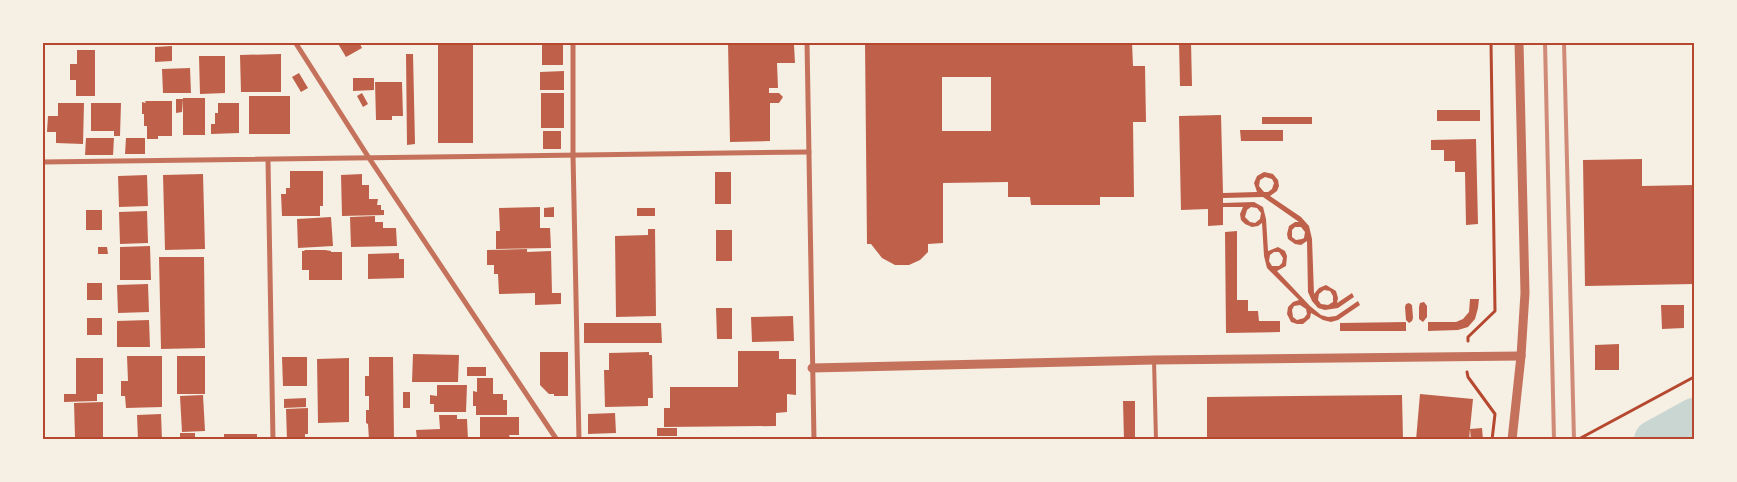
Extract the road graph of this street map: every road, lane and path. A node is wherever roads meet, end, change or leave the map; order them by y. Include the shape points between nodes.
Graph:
1 (294, 42) edge
2 (572, 42) edge
3 (807, 42) edge
4 (1492, 42) edge
5 (1518, 42) edge
6 (809, 152) junction
7 (573, 156) junction
8 (369, 158) junction
9 (268, 160) junction
10 (42, 162) edge
11 (1468, 341) dead end
12 (1521, 356) junction
13 (1154, 360) junction
14 (812, 368) junction
15 (1467, 371) dead end
16 (1694, 377) edge
17 (273, 440) edge
18 (557, 440) edge
19 (579, 440) edge
20 (814, 440) edge
21 (1156, 440) edge
22 (1492, 440) edge
23 (1512, 440) edge
24 (1577, 440) edge

1 - 8 street
2 - 7 street
3 - 6 street
4 - 11 path via 1495,311 1468,337
5 - 12 street via 1525,293
6 - 7 street
6 - 14 street
7 - 8 street
7 - 19 street
8 - 9 street
8 - 18 street
9 - 10 street
9 - 17 street
12 - 13 street
12 - 23 street
13 - 14 street
13 - 21 lane
14 - 20 street
15 - 22 path via 1495,414
16 - 24 path

